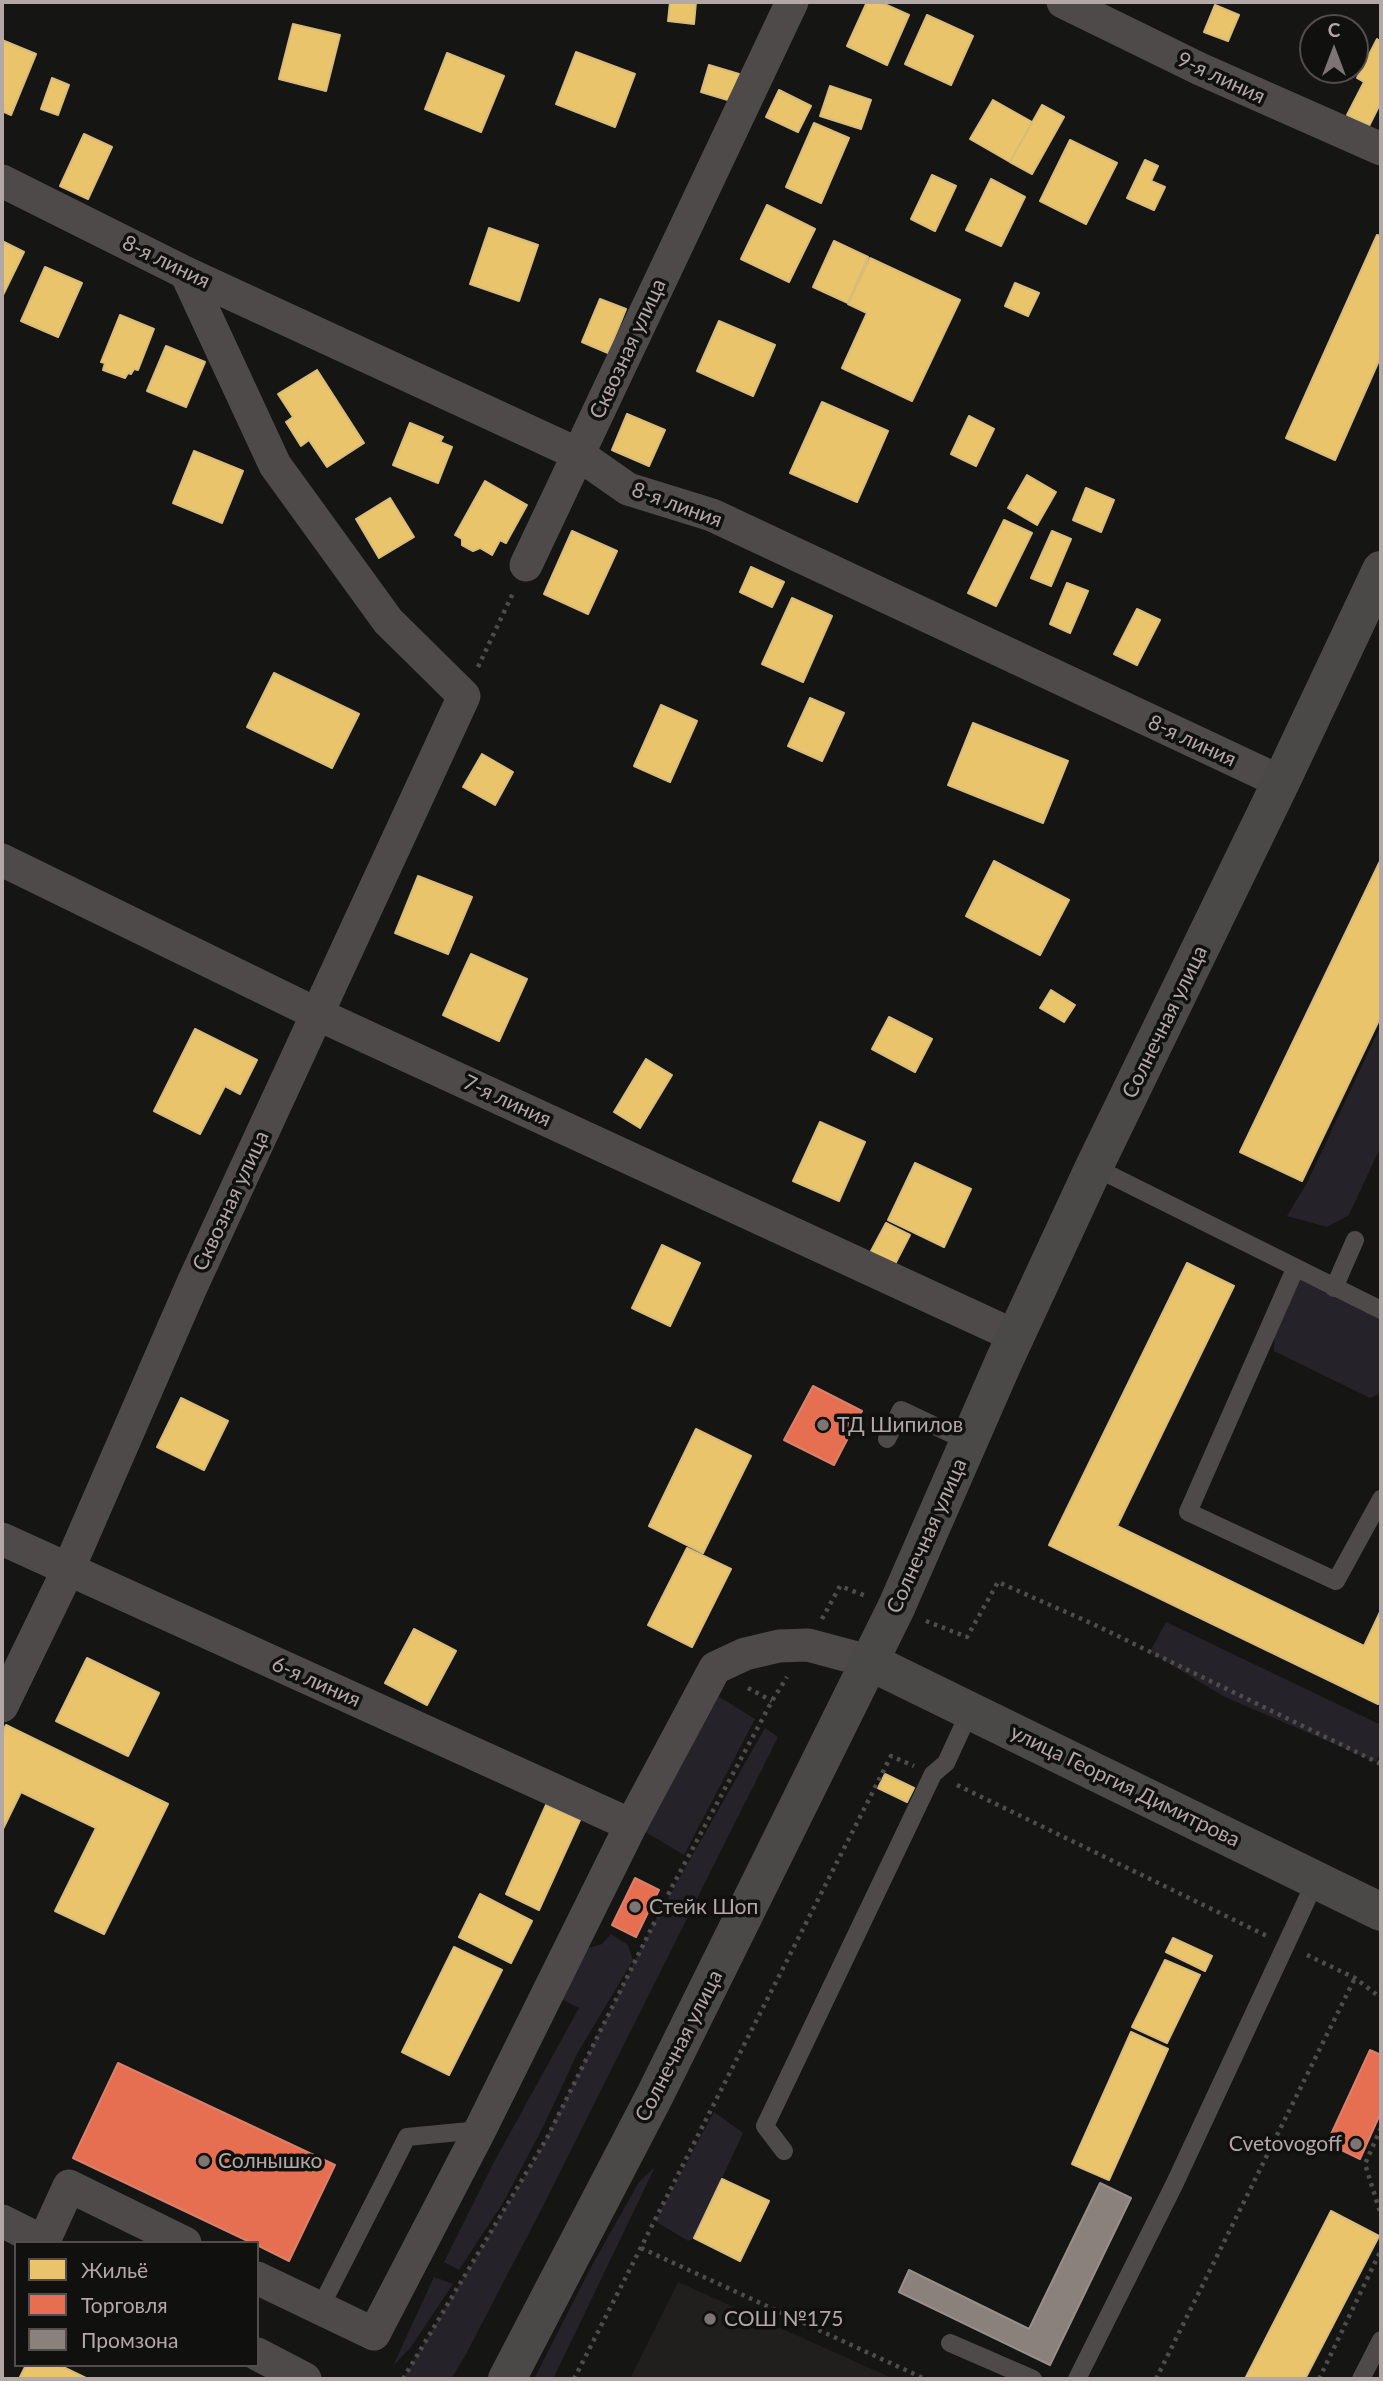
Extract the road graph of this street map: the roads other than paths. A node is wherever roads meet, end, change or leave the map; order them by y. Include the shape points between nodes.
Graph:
1 (792, 2) edge
2 (1063, 2) edge
3 (1381, 149) edge
4 (2, 181) edge
5 (186, 273) junction
6 (578, 454) junction
7 (526, 565) road end
8 (1381, 570) edge
9 (1281, 782) junction
10 (2, 860) edge
11 (317, 1014) junction
12 (1094, 1167) junction
13 (1355, 1240) dead end
14 (1295, 1269) junction
15 (1334, 1289) junction
16 (1381, 1310) edge
17 (1015, 1336) junction
18 (887, 1439) dead end
19 (969, 1442) junction
20 (1381, 1499) edge
21 (2, 1539) edge
22 (68, 1570) junction
23 (868, 1661) junction
24 (2, 1706) edge
25 (970, 1711) junction
26 (631, 1825) junction
27 (1316, 1880) junction
28 (1380, 1908) edge
29 (480, 2130) junction
30 (785, 2151) dead end
31 (2, 2221) edge
32 (43, 2241) edge
33 (45, 2241) edge
34 (181, 2241) edge
35 (259, 2279) edge
36 (320, 2308) junction
37 (1381, 2340) edge
38 (950, 2343) dead end
39 (259, 2355) edge
40 (305, 2379) edge
41 (507, 2379) edge
42 (1032, 2379) edge
43 (1077, 2379) edge
44 (1361, 2379) edge

1 - 6 street, Сквозная улица
2 - 3 street, 9-я линия via 1199,69
4 - 5 street, 8-я линия
5 - 6 street, 8-я линия
5 - 11 street, Сквозная улица via 275,465 388,621 464,696
6 - 7 street, Сквозная улица
6 - 9 street, 8-я линия via 628,489 712,515
8 - 9 main road, Солнечная улица
9 - 12 main road, Солнечная улица
10 - 11 street, 7-я линия
11 - 17 street, 7-я линия
11 - 22 street, Сквозная улица
12 - 14 lane
12 - 17 main road, Солнечная улица
13 - 15 lane
14 - 15 lane
14 - 20 lane via 1188,1512 1336,1581
15 - 16 lane
17 - 19 main road, Солнечная улица
18 - 19 lane via 901,1410
19 - 23 main road, Солнечная улица
21 - 22 street, 6-я линия
22 - 24 street, Сквозная улица
22 - 26 street, 6-я линия
23 - 25 main road, улица Георгия Димитрова
23 - 26 street via 808,1645 779,1646 715,1668
23 - 41 main road, Солнечная улица via 655,2095
25 - 27 main road, улица Георгия Димитрова
25 - 30 lane via 946,1763 933,1774 765,2126
26 - 29 street
27 - 28 main road, улица Георгия Димитрова
27 - 43 lane via 1174,2185
29 - 36 lane via 407,2137
29 - 36 street via 374,2334
31 - 32 street
33 - 34 street via 69,2186
35 - 36 street
37 - 44 lane
38 - 42 lane
39 - 40 street

